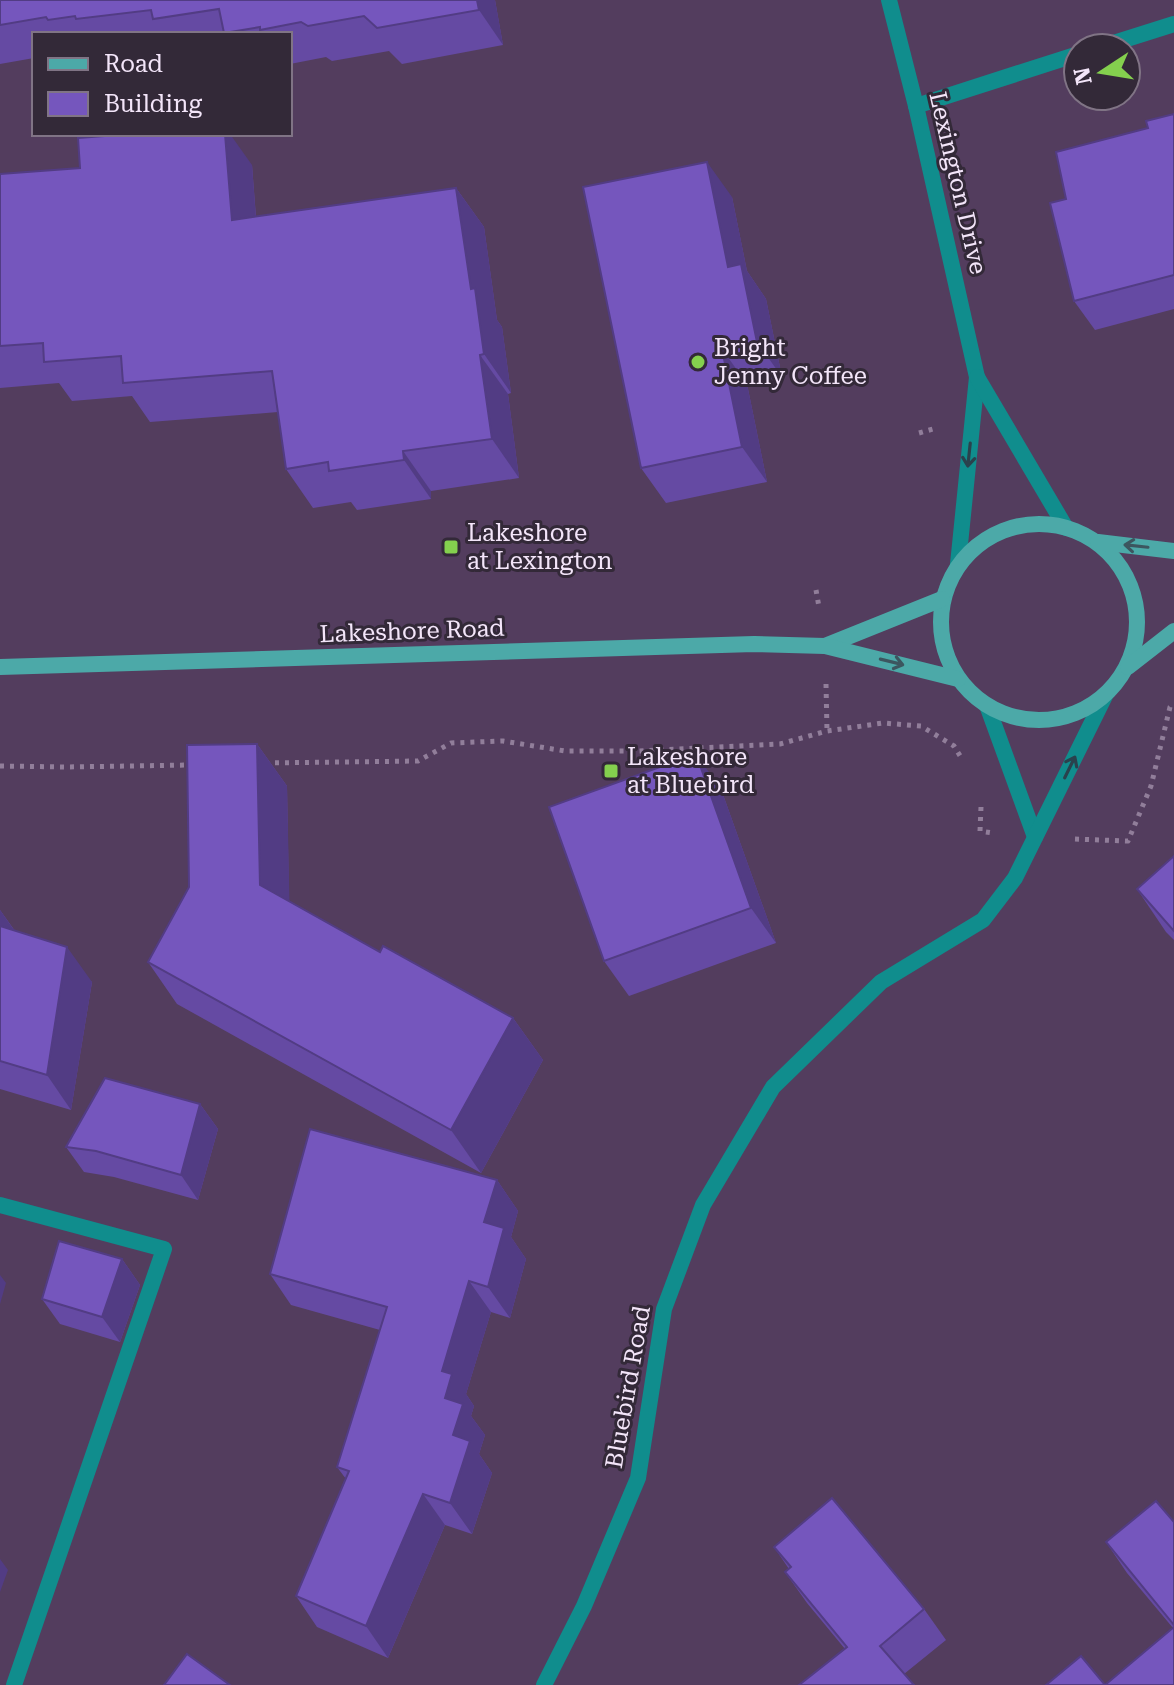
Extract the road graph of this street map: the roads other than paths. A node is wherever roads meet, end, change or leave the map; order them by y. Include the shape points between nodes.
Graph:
1 (889, 0) edge
2 (1174, 24) edge
3 (1142, 34) edge
4 (1062, 59) edge
5 (916, 106) junction
6 (977, 377) junction
7 (1066, 528) junction
8 (1098, 542) junction
9 (1174, 551) edge
10 (958, 564) junction
11 (942, 599) junction
12 (1174, 631) edge
13 (825, 646) junction
14 (0, 667) edge
15 (1126, 668) junction
16 (958, 679) junction
17 (1105, 696) junction
18 (988, 708) junction
19 (1035, 837) junction
20 (0, 1205) edge
21 (14, 1685) edge
22 (544, 1685) edge

1 - 5 street, Lexington Drive
2 - 3 street
4 - 5 street
5 - 6 street, Lexington Drive
6 - 7 street, Lexington Drive
6 -> 10 street, Lexington Drive
7 - 8 main road
7 - 10 main road via 1026,525 988,537
9 -> 8 main road
8 - 15 main road via 1122,568 1134,600 1137,635
10 - 11 main road
11 - 13 main road, Lakeshore Road
11 - 16 main road via 942,640
12 - 15 main road
13 - 14 main road, Lakeshore Road
13 -> 16 main road, Lakeshore Road
15 - 17 main road
16 - 18 main road
17 - 18 main road via 1069,717 1027,721
19 -> 17 street, Bluebird Road
18 - 19 street
19 - 22 street, Bluebird Road via 1015,878 983,920 881,982 773,1087 703,1205 664,1309 638,1478
20 - 21 street via 164,1249

